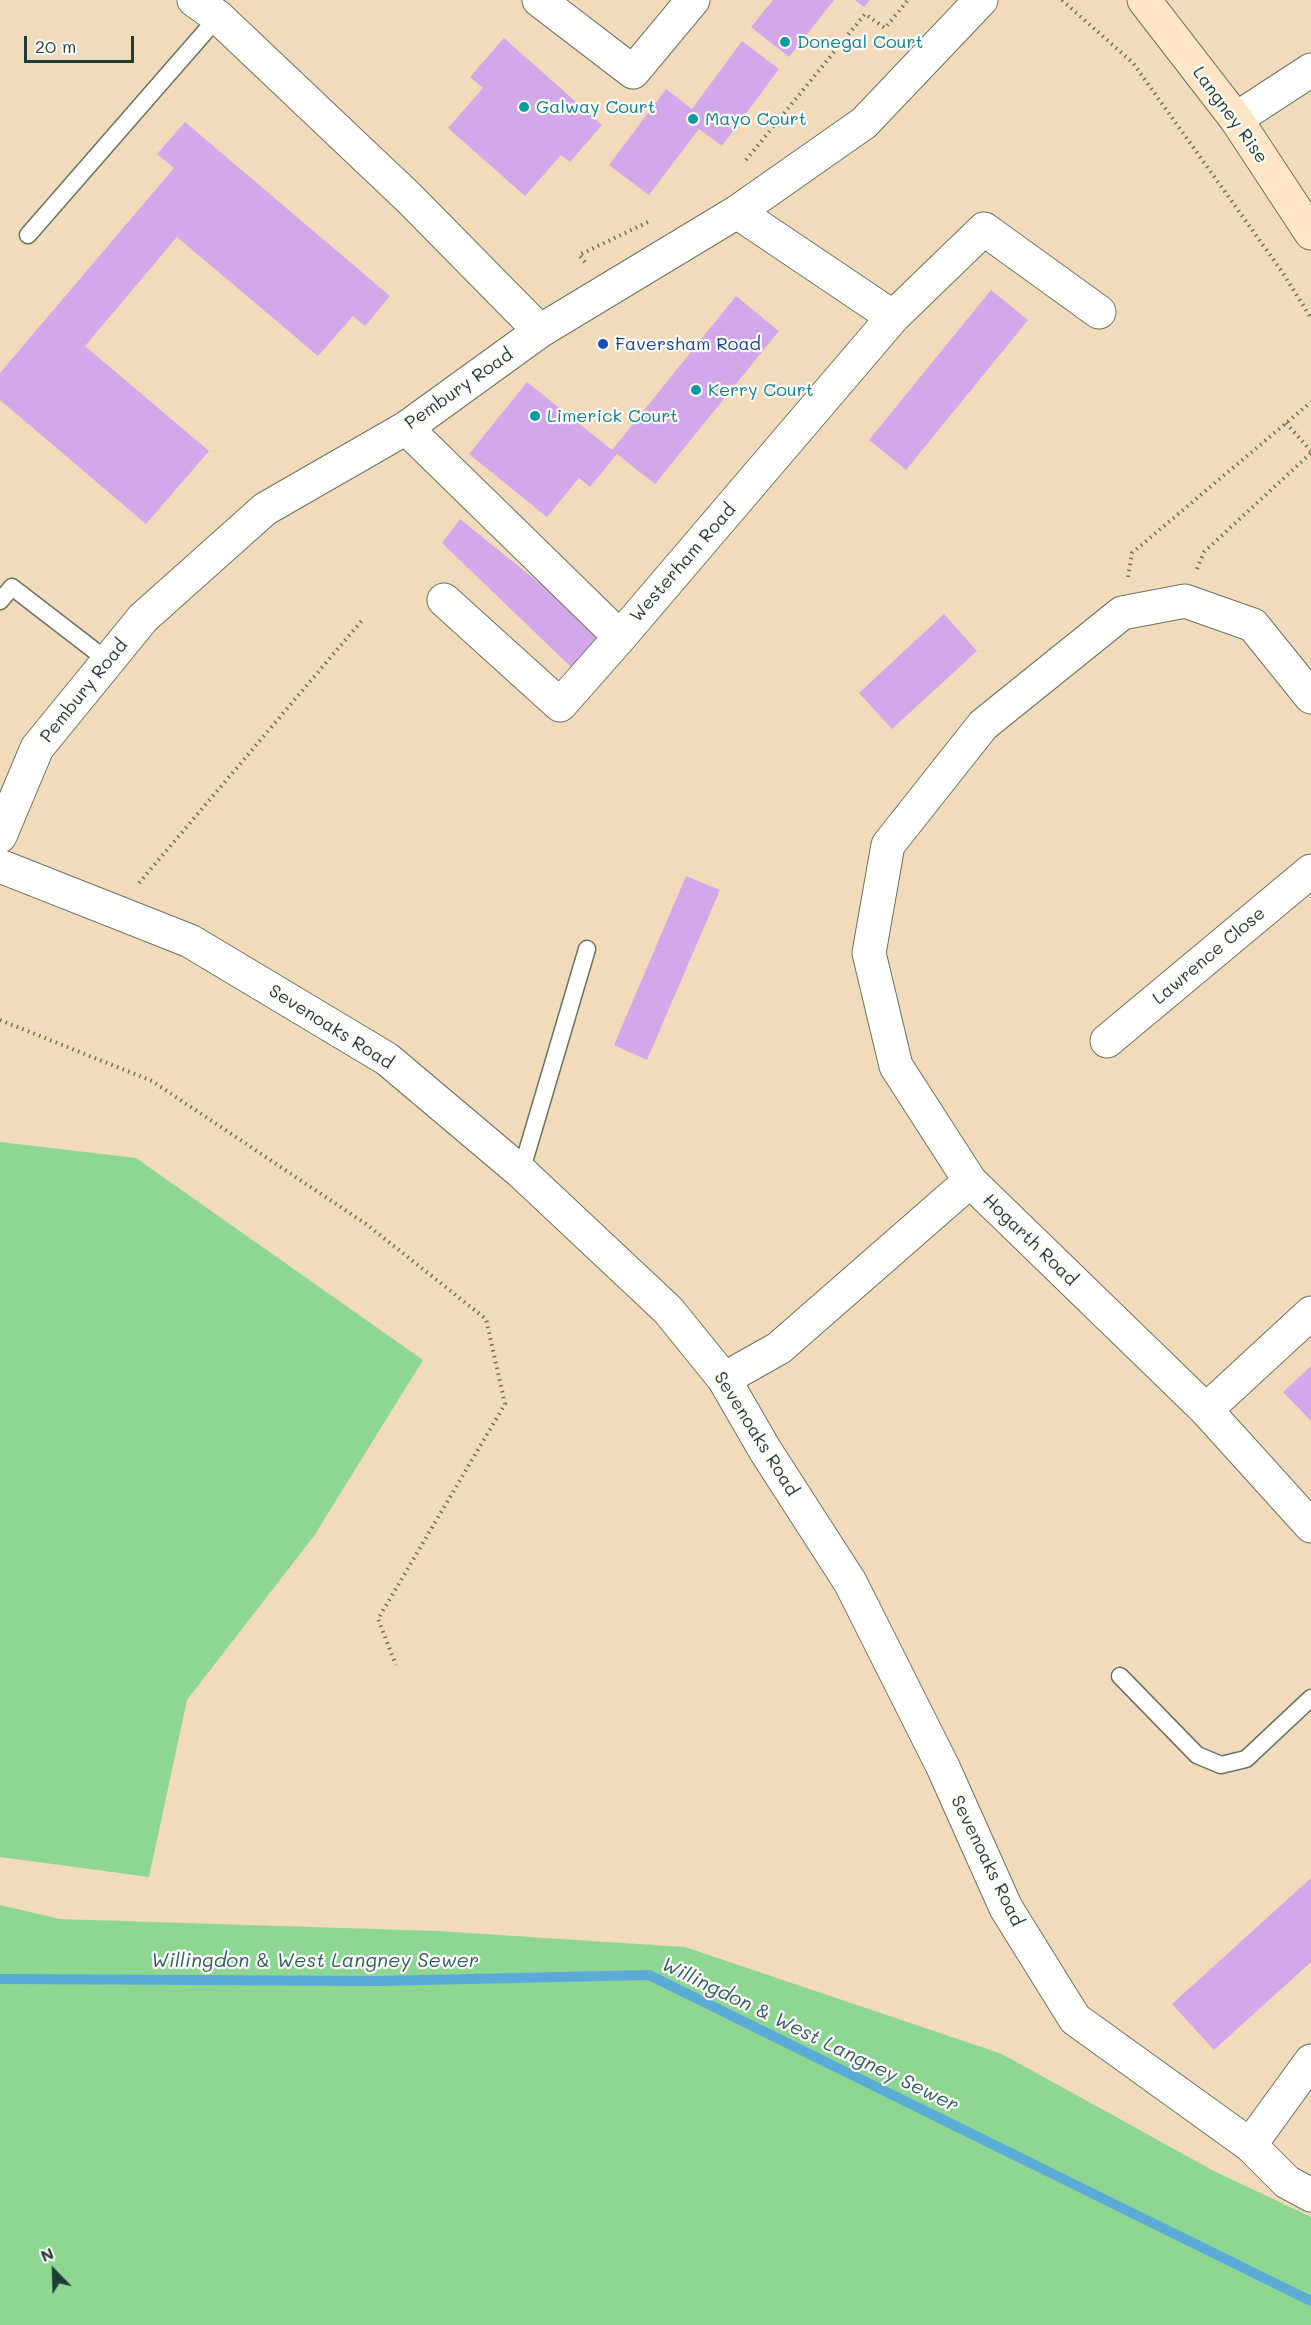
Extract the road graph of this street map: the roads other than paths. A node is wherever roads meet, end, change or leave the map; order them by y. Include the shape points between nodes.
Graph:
1 (539, 0) edge
2 (693, 0) edge
3 (981, 0) edge
4 (1144, 0) edge
5 (215, 6) edge
6 (1311, 70) edge
7 (1236, 119) junction
8 (737, 212) junction
9 (1311, 233) edge
10 (28, 235) dead end
11 (1099, 312) dead end
12 (893, 317) junction
13 (540, 331) junction
14 (406, 428) junction
15 (444, 600) dead end
16 (0, 601) edge
17 (620, 637) junction
18 (108, 661) junction
19 (1311, 697) edge
20 (0, 836) edge
21 (0, 866) edge
22 (1311, 871) edge
23 (586, 949) dead end
24 (1107, 1041) dead end
25 (521, 1172) junction
26 (970, 1181) junction
27 (1311, 1313) edge
28 (724, 1378) junction
29 (1206, 1410) junction
30 (1311, 1526) edge
31 (1120, 1676) dead end
32 (1311, 1698) edge
33 (1311, 2061) edge
34 (1250, 2145) junction
35 (1311, 2195) edge

1 - 2 street via 633,72
3 - 8 street, Pembury Road via 864,123
4 - 7 main road, Langney Rise
5 - 10 lane
5 - 13 street
6 - 7 street
7 - 9 main road, Langney Rise
8 - 12 street
8 - 13 street, Pembury Road
11 - 12 street, Westerham Road via 984,228
12 - 17 street, Westerham Road
13 - 14 street, Pembury Road
14 - 17 street, Westerham Road
14 - 18 street, Pembury Road via 265,509 143,618
15 - 17 street via 560,705
16 - 18 lane via 12,587
18 - 20 street, Pembury Road via 37,748
19 - 26 street via 1253,625 1185,601 1122,613 983,725 888,845 869,953 896,1066
21 - 25 street, Sevenoaks Road via 190,941 387,1059
22 - 24 street, Lawrence Close
23 - 25 lane
25 - 28 street, Sevenoaks Road via 668,1310
26 - 28 street, Hogarth Road via 779,1348
26 - 29 street, Hogarth Road
27 - 29 street
28 - 34 street, Sevenoaks Road via 850,1582 943,1767 1006,1908 1074,2019
29 - 30 street, Hogarth Road
31 - 32 lane via 1197,1755 1221,1765 1246,1759
33 - 34 street
34 - 35 street, Sevenoaks Road via 1287,2182

